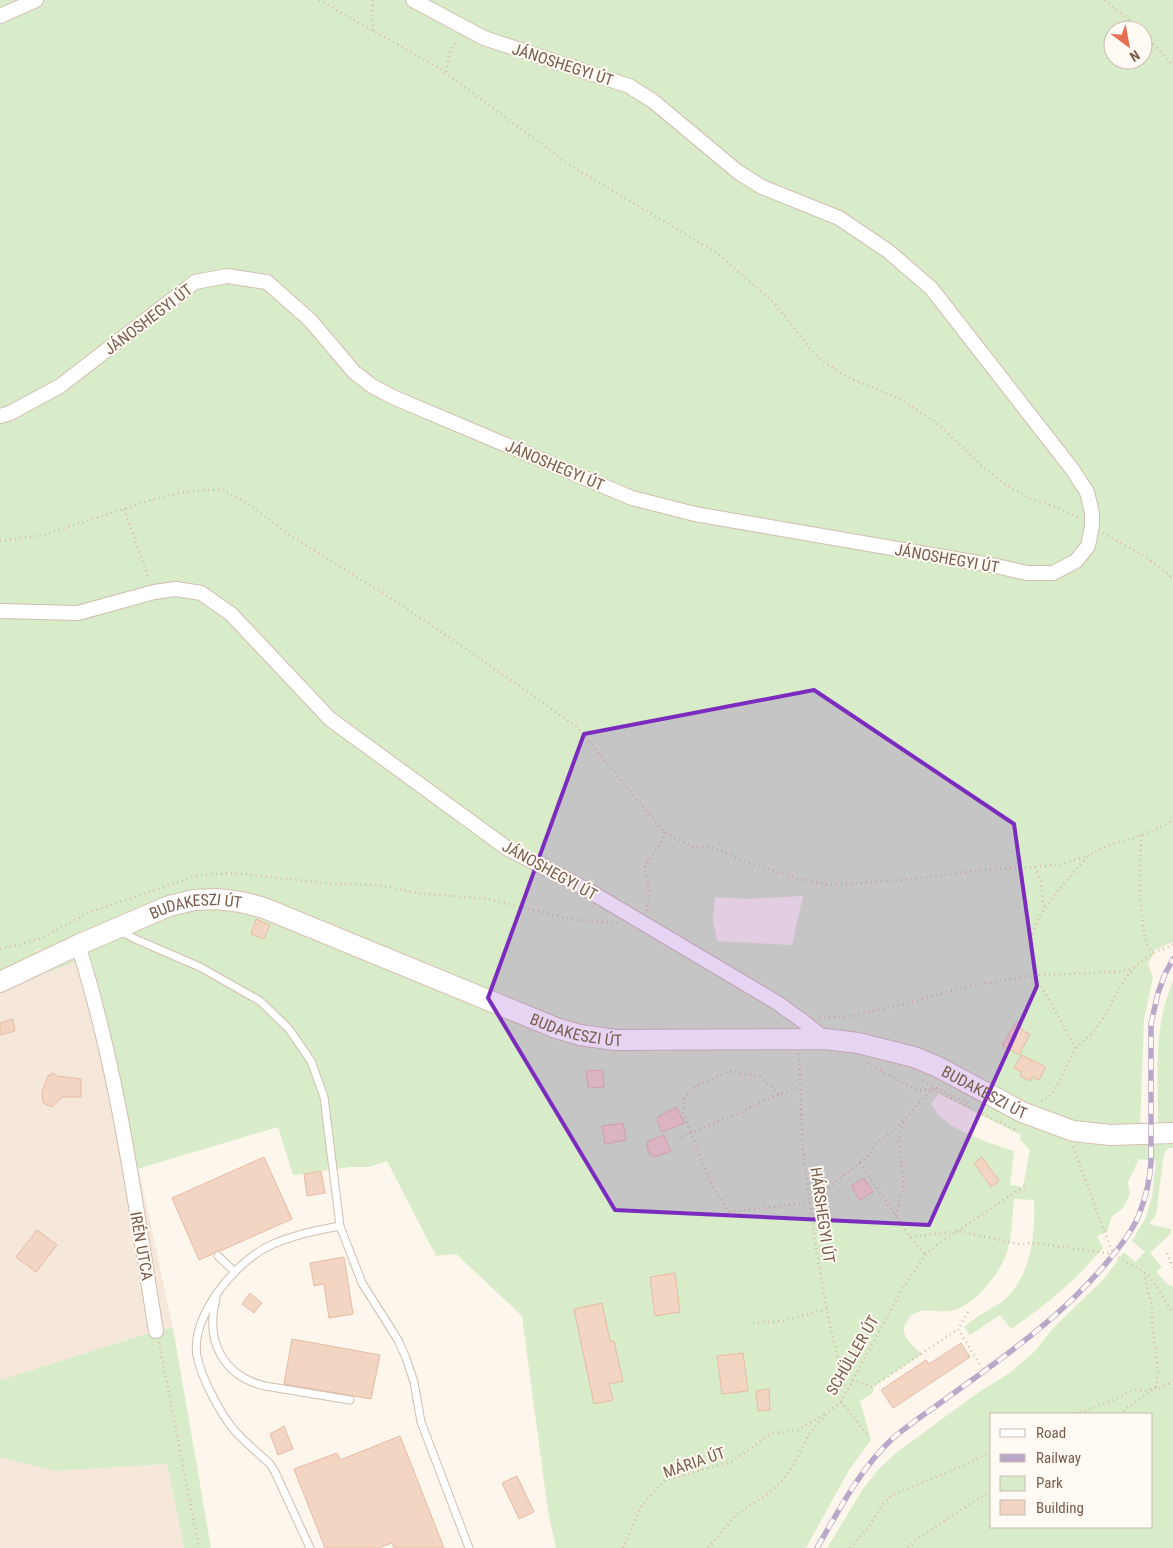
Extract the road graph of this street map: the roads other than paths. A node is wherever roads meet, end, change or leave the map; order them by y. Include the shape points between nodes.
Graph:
1 (36, 0) edge
2 (414, 0) edge
3 (0, 16) edge
4 (0, 416) edge
5 (0, 611) edge
6 (116, 928) junction
7 (78, 945) junction
8 (0, 982) edge
9 (802, 1030) junction
10 (1173, 1133) edge
11 (340, 1226) junction
12 (218, 1256) dead end
13 (235, 1272) junction
14 (217, 1296) junction
15 (156, 1331) road end
16 (350, 1400) dead end
17 (310, 1548) edge
18 (469, 1548) edge

1 - 3 street
2 - 4 street, JÁNOSHEGYI ÚT via 484,38 629,86 738,172 762,187 838,218 888,251 931,288 1072,469 1086,492 1092,526 1088,546 1076,561 1053,573 1027,573 695,514 632,498 372,386 354,372 310,320 267,282 227,276 195,282 60,386
5 - 9 street, JÁNOSHEGYI ÚT via 78,613 154,592 176,589 201,593 231,614 330,719 508,849 584,888 776,1002
6 - 7 main road, BUDAKESZI ÚT
6 - 9 main road, BUDAKESZI ÚT via 179,903 206,899 241,902 264,908 580,1035 632,1040
6 - 11 lane via 200,967 260,1001 301,1045 324,1097
7 - 8 main road, BUDAKESZI ÚT
7 - 15 street, IRÉN UTCA via 108,1056
9 - 10 main road, BUDAKESZI ÚT via 825,1039 858,1043 914,1057 1022,1112 1073,1131 1110,1135
11 - 13 lane via 270,1245
11 - 18 lane via 362,1284 406,1358 421,1422
12 - 13 lane
13 - 14 lane
14 - 16 lane via 212,1320 214,1334 222,1357 235,1373 265,1386
14 - 17 lane via 198,1332 197,1354 202,1375 228,1423 275,1472

